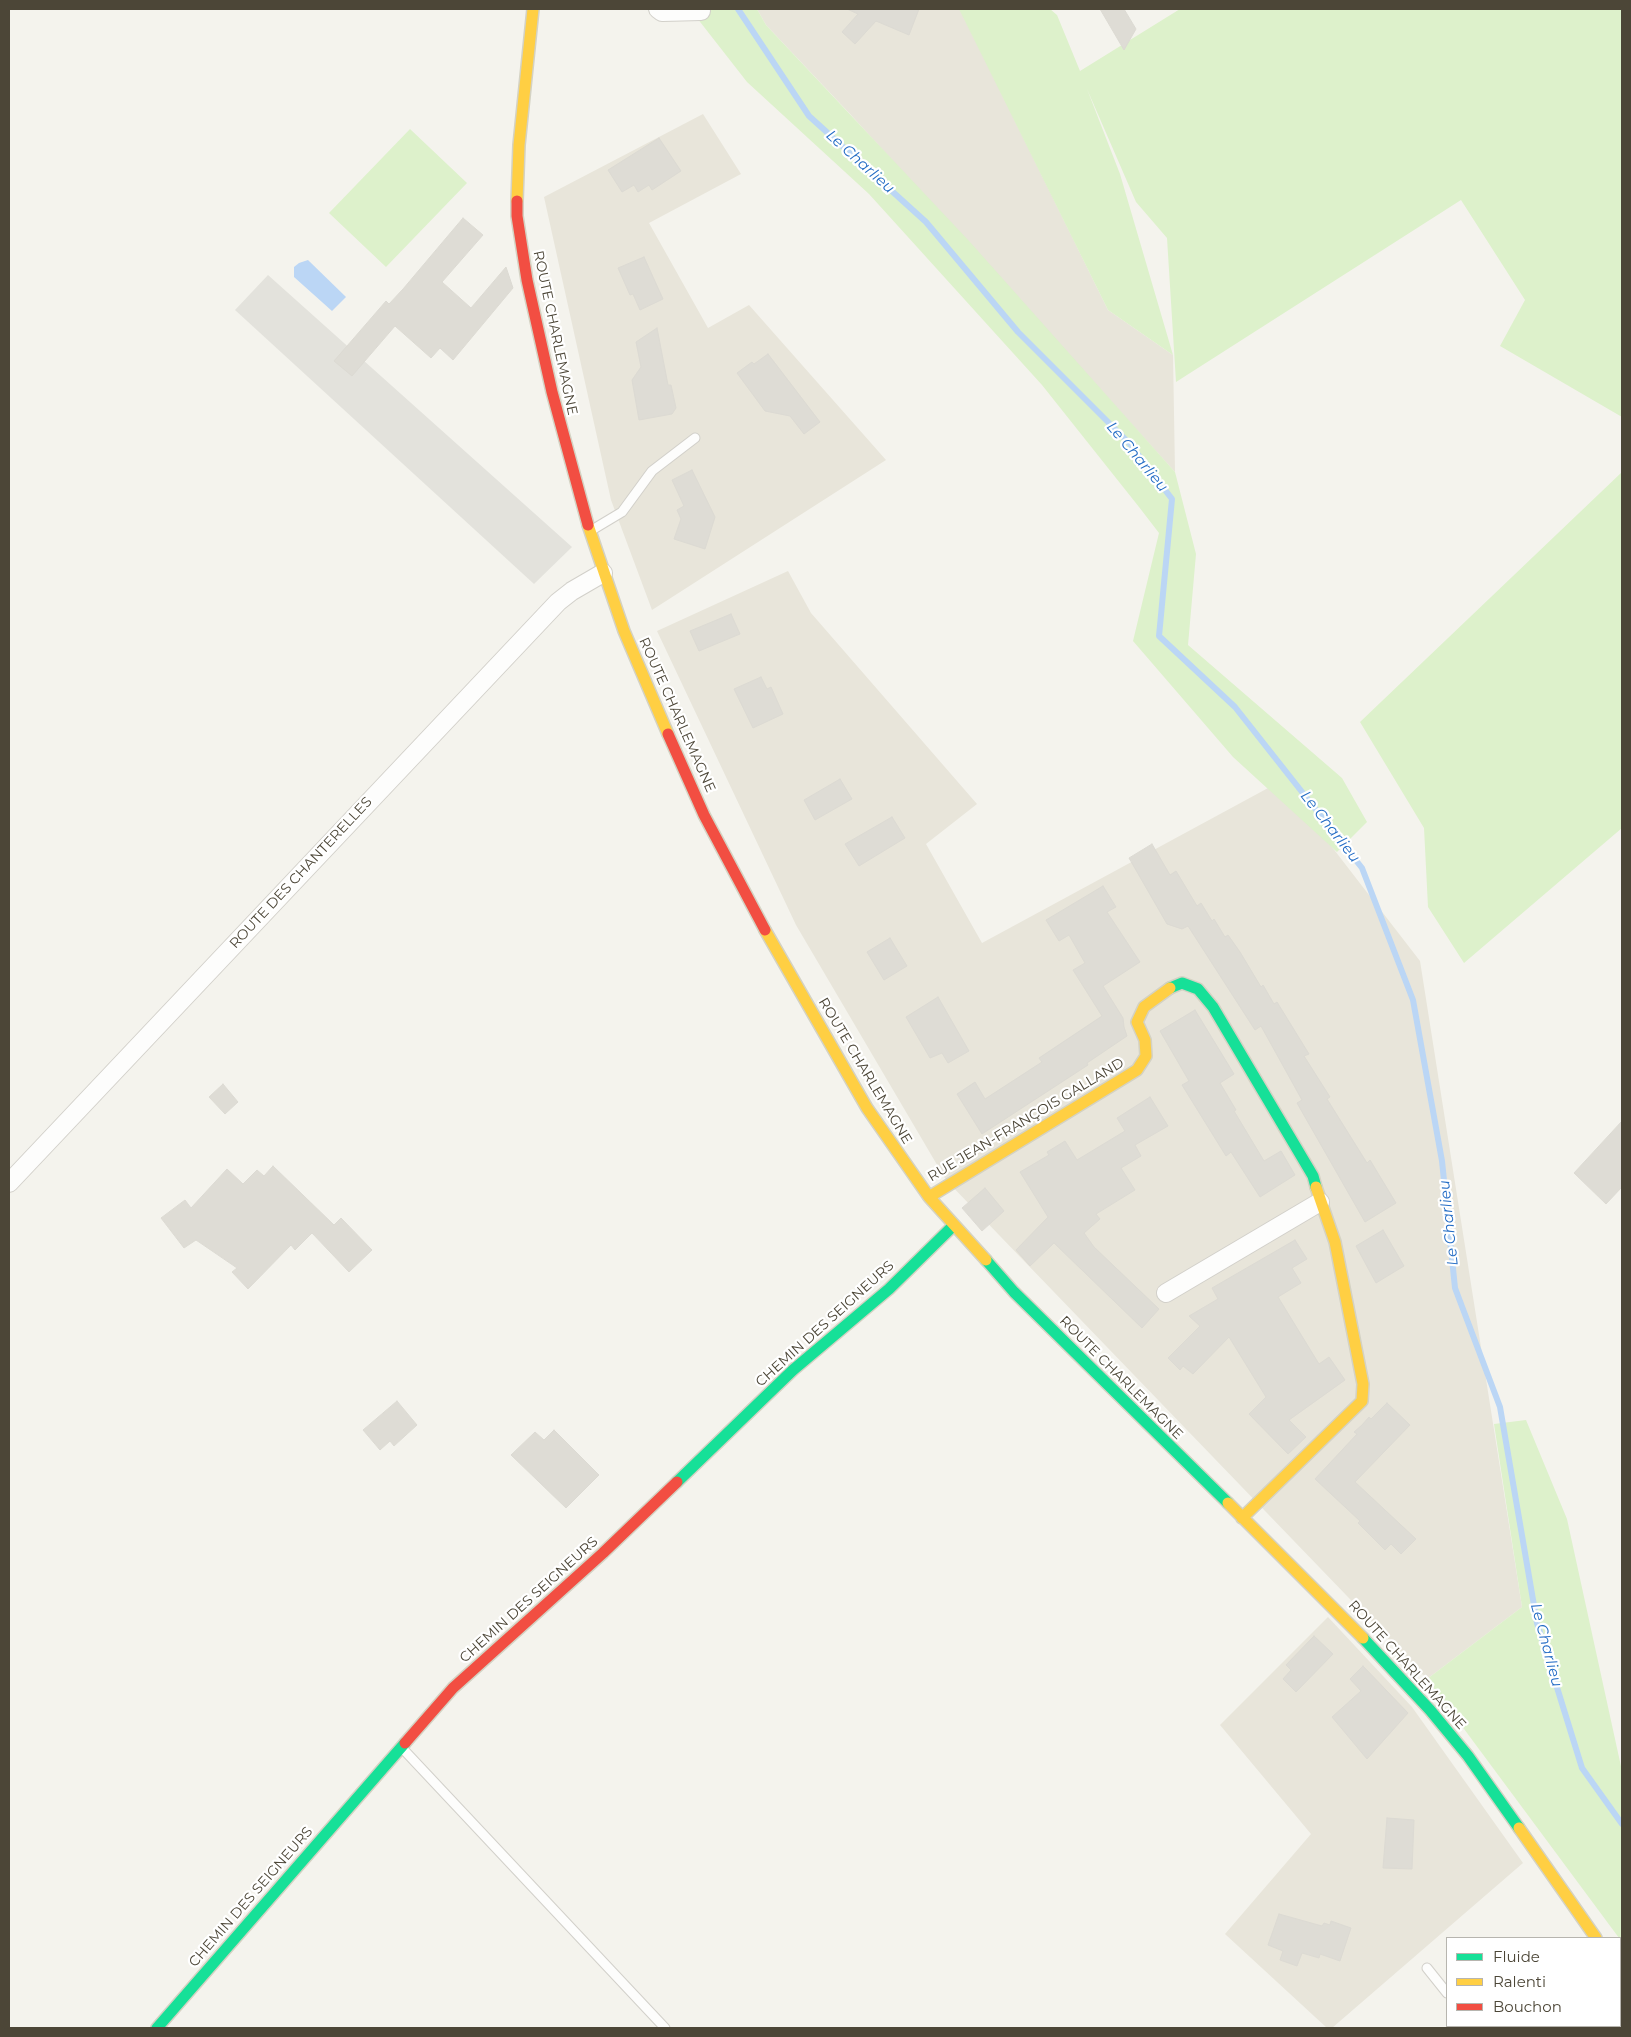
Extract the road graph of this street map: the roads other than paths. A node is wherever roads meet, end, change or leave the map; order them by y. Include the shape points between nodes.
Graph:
1 (533, 9) edge
2 (658, 9) edge
3 (701, 11) dead end
4 (695, 438) dead end
5 (590, 532) junction
6 (603, 573) junction
7 (9, 1184) edge
8 (929, 1197) junction
9 (1320, 1202) junction
10 (953, 1226) junction
11 (1166, 1293) dead end
12 (1242, 1518) junction
13 (401, 1747) junction
14 (1595, 1937) edge
15 (1427, 1968) dead end
16 (1446, 1992) edge
17 (157, 2028) edge
18 (665, 2028) edge

1 - 5 main road, ROUTE CHARLEMAGNE via 519,145 518,223 552,392
2 - 3 street via 662,12
4 - 5 lane via 652,471 622,512
5 - 6 main road, ROUTE CHARLEMAGNE
6 - 7 street, ROUTE DES CHANTERELLES via 558,602
6 - 8 main road, ROUTE CHARLEMAGNE via 640,673 726,859 863,1100
8 - 9 main road, RUE JEAN-FRANÇOIS GALLAND via 1137,1070 1146,1056 1145,1040 1137,1022 1144,1007 1168,988 1182,983 1198,989 1213,1007 1314,1176
8 - 10 main road, ROUTE CHARLEMAGNE
9 - 11 street
9 - 12 main road, RUE JEAN-FRANÇOIS GALLAND via 1335,1242 1363,1384 1362,1401
10 - 12 main road, ROUTE CHARLEMAGNE via 1014,1292
10 - 13 main road, CHEMIN DES SEIGNEURS via 889,1289 793,1370 603,1553 453,1688
12 - 14 main road, ROUTE CHARLEMAGNE via 1336,1609 1430,1710 1478,1770
13 - 17 main road, CHEMIN DES SEIGNEURS
13 - 18 lane
15 - 16 lane

